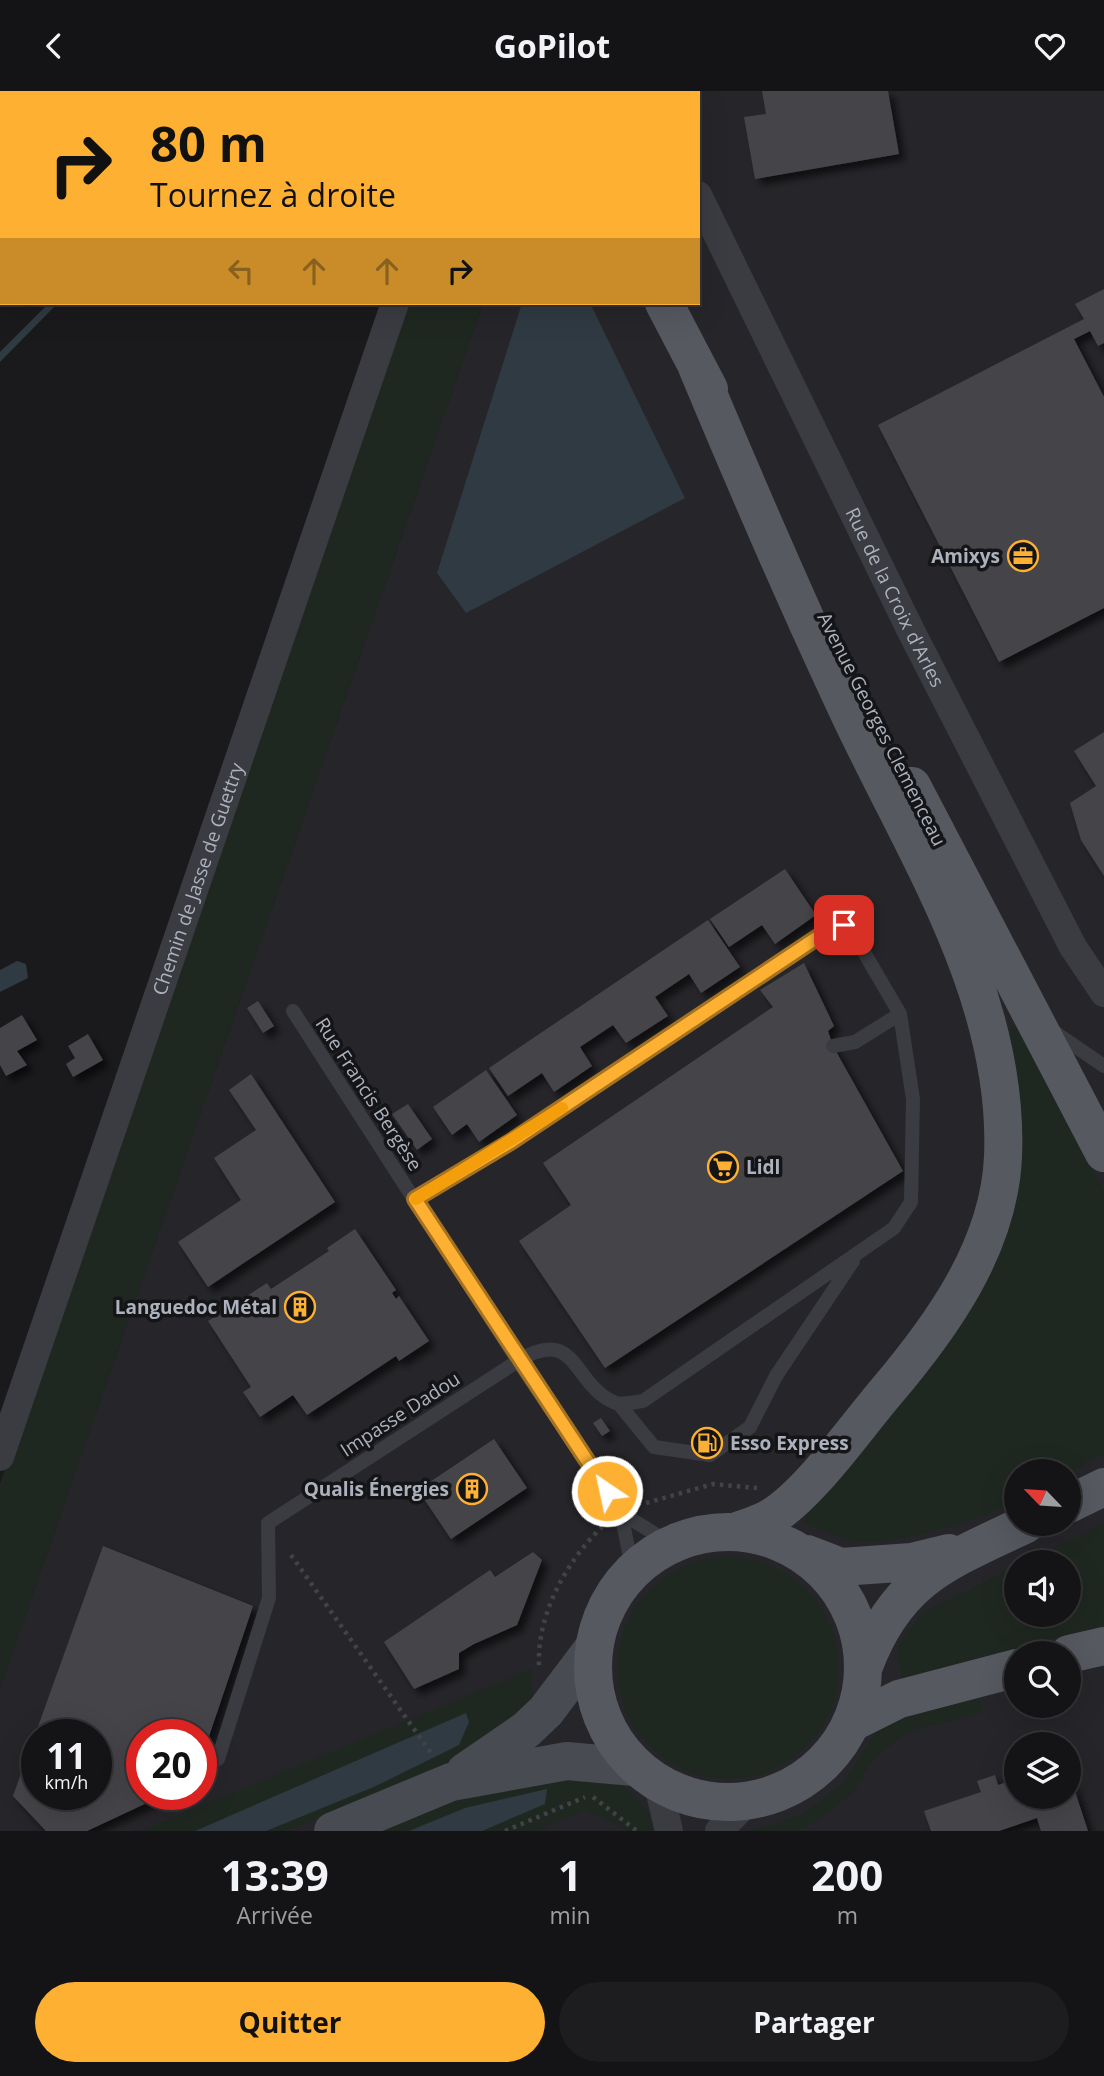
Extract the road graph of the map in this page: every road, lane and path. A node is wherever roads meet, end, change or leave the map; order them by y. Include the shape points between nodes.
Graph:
1 (700, 199) edge
2 (394, 305) edge
3 (665, 305) edge
4 (697, 367) junction
5 (1104, 993) edge
6 (293, 1011) dead end
7 (900, 1014) junction
8 (1033, 1016) junction
9 (833, 1046) dead end
10 (1104, 1066) edge
11 (1104, 1153) edge
12 (415, 1199) junction
13 (858, 1254) junction
14 (518, 1361) junction
15 (619, 1404) junction
16 (0, 1457) edge
17 (795, 1497) junction
18 (621, 1513) junction
19 (268, 1523) junction
20 (737, 1531) junction
21 (1004, 1534) edge
22 (670, 1543) junction
23 (979, 1546) junction
24 (801, 1552) junction
25 (633, 1571) junction
26 (1104, 1646) edge
27 (593, 1650) junction
28 (1081, 1651) edge
29 (864, 1666) junction
30 (1004, 1671) edge
31 (546, 1711) junction
32 (853, 1722) junction
33 (218, 1759) dead end
34 (646, 1776) junction
35 (452, 1781) junction
36 (746, 1803) junction
37 (333, 1831) edge
38 (505, 1831) edge
39 (638, 1831) edge
40 (669, 1831) edge
41 (719, 1831) edge

1 - 5 street, Rue de la Croix d'Arles via 911,631 1073,947
2 - 16 street, Chemin de Jasse de Guettry
3 - 4 main road, Avenue Georges Clemenceau
4 - 8 main road, Avenue Georges Clemenceau
4 - 17 main road via 788,582 982,998 1000,1078 1003,1159 990,1222 968,1278 927,1343
6 - 12 lane, Rue Francis Bergèse
7 - 9 lane via 855,1042
7 - 12 lane via 851,930 844,925 833,927 512,1141
7 - 13 lane via 913,1100 911,1202 894,1228
8 - 10 lane
8 - 11 main road, Avenue Georges Clemenceau
12 - 14 lane, Rue Francis Bergèse
13 - 15 lane via 643,1401
13 - 15 lane via 776,1376 750,1426 710,1455 654,1447
14 - 15 lane, Impasse Dadou via 557,1348 602,1395
14 - 18 lane, Rue Francis Bergèse
14 - 19 lane, Impasse Dadou
17 - 18 path via 755,1487 713,1484
17 - 20 main road via 771,1518
18 - 22 lane, Rue Francis Bergèse
18 - 25 lane, Rue Francis Bergèse
18 - 31 path via 589,1540 545,1615 539,1661
19 - 33 lane via 269,1598
19 - 35 path
20 - 22 main road via 696,1534
20 - 24 main road via 771,1538
21 - 23 main road
22 - 25 main road
23 - 24 main road via 912,1562 841,1567
23 - 29 main road via 922,1579 897,1601 876,1634
24 - 29 main road via 835,1583 856,1622
25 - 27 main road via 604,1610
26 - 28 main road
27 - 31 street
27 - 34 main road via 593,1693 607,1733
29 - 32 main road
30 - 32 main road via 899,1699
31 - 35 street
32 - 36 main road via 827,1761 790,1789
34 - 35 street via 567,1761
34 - 36 main road via 701,1802
34 - 40 street
35 - 37 street
36 - 41 street
38 - 39 path via 591,1795

